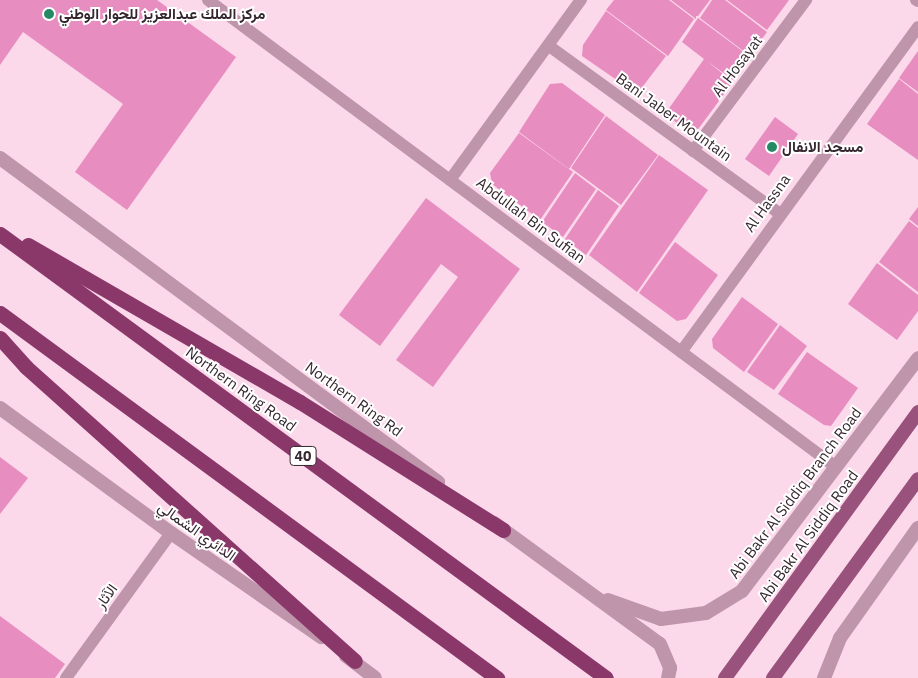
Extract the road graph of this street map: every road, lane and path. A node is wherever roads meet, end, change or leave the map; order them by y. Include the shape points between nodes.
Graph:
1 (208, 0) edge
2 (581, 0) edge
3 (806, 0) edge
4 (222, 4) edge
5 (918, 27) edge
6 (549, 46) junction
7 (693, 151) junction
8 (0, 158) edge
9 (450, 180) junction
10 (780, 214) junction
11 (0, 229) edge
12 (0, 234) edge
13 (0, 313) edge
14 (0, 338) edge
15 (681, 352) junction
16 (918, 358) edge
17 (0, 408) edge
18 (918, 412) edge
19 (836, 466) junction
20 (918, 479) edge
21 (503, 530) junction
22 (171, 533) junction
23 (916, 533) edge
24 (591, 594) junction
25 (355, 661) junction
26 (66, 678) edge
27 (376, 678) edge
28 (497, 678) edge
29 (606, 678) edge
30 (668, 678) edge
31 (725, 678) edge
32 (773, 678) edge
33 (824, 678) edge

1 - 4 street, Abdullah Bin Sufian
2 - 6 street
3 - 7 street, Al Hosayat
4 - 9 street, Abdullah Bin Sufian
5 - 10 street, Al Hassna
6 - 7 street, Bani Jaber Mountain
6 - 9 street
7 - 10 street, Bani Jaber Mountain
8 - 21 street, Northern Ring Rd
9 - 15 street, Abdullah Bin Sufian
10 - 15 street, Al Hassna
11 - 21 highway via 300,402
12 - 29 highway, Northern Ring Road / 40
13 - 28 highway
14 - 25 highway via 26,367
15 - 19 street, Abdullah Bin Sufian
16 - 19 street, Abi Bakr Al Siddiq Branch Road
17 - 22 street, الدائري الشمالي
18 - 31 main road, Abi Bakr Al Siddiq Road
19 - 24 street, Abi Bakr Al Siddiq Branch Road via 742,591 706,614 661,619
20 - 32 main road
21 - 24 street, Northern Ring Rd
22 - 25 street, الدائري الشمالي
22 - 26 street, الآثار
23 - 33 street via 840,638
24 - 30 street, Northern Ring Rd via 660,644 670,668
25 - 27 street, الدائري الشمالي

